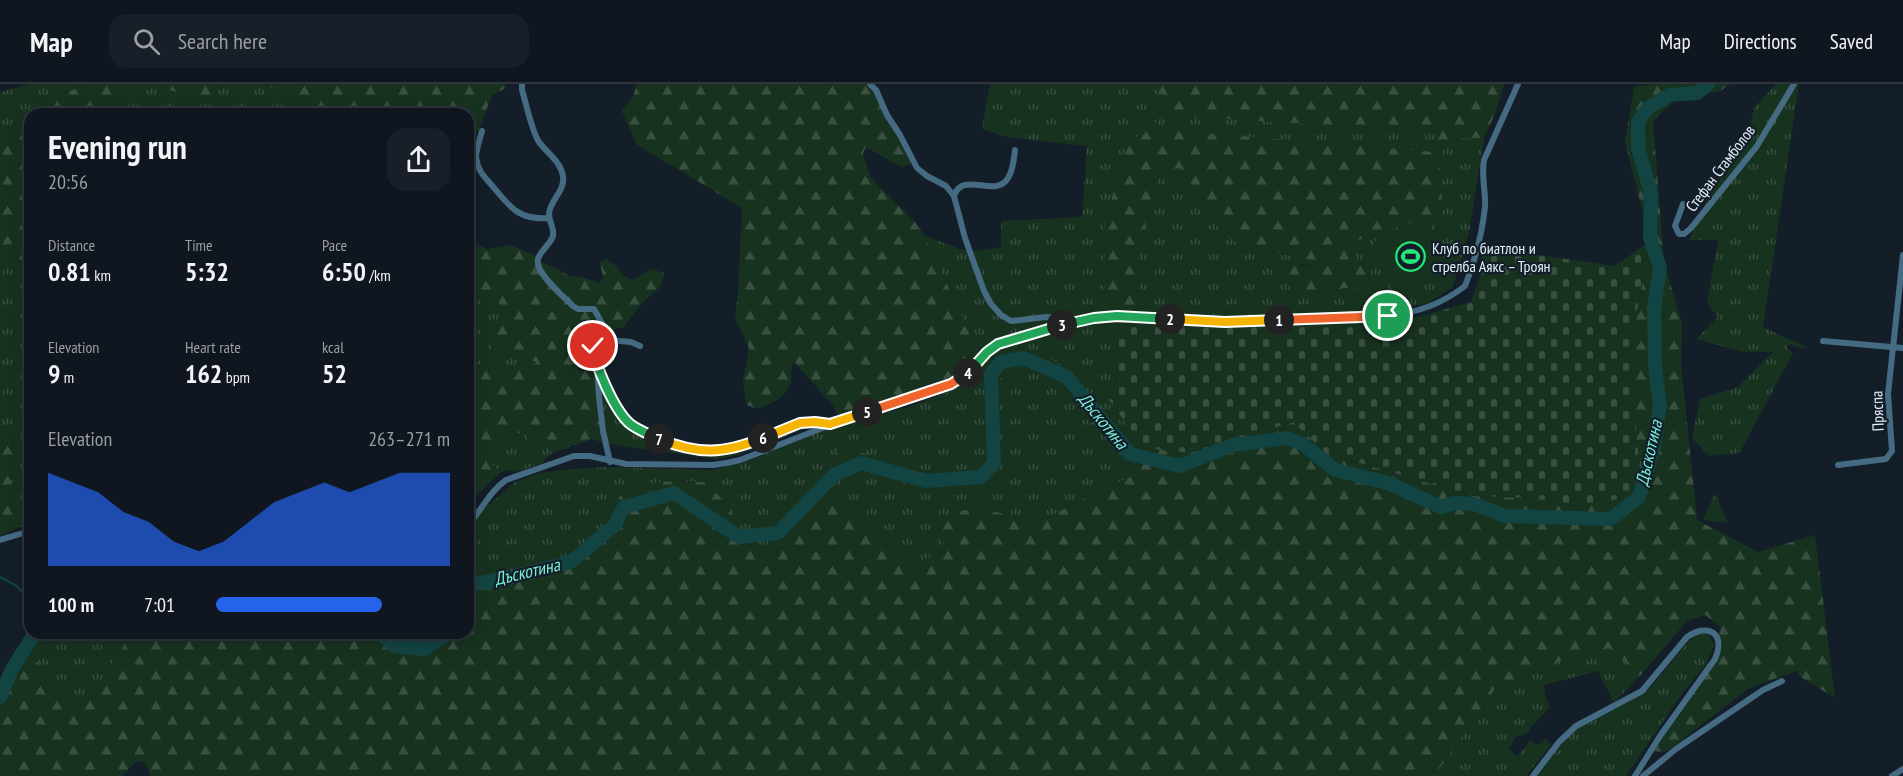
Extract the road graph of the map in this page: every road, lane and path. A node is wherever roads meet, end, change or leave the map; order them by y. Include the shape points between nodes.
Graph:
1 (522, 84) edge
2 (870, 84) edge
3 (1518, 84) edge
4 (1794, 84) edge
5 (482, 131) dead end
6 (1016, 150) dead end
7 (954, 196) junction
8 (1683, 204) dead end
9 (549, 218) junction
10 (1903, 255) edge
11 (1072, 323) junction
12 (1823, 341) dead end
13 (640, 346) dead end
14 (1893, 348) junction
15 (1903, 348) edge
16 (597, 364) junction
17 (830, 424) junction
18 (610, 462) junction
19 (1838, 465) dead end
20 (474, 517) edge
21 (24, 533) edge
22 (0, 540) edge
23 (1782, 681) dead end
24 (1903, 770) edge
25 (1533, 776) edge
26 (1635, 776) edge
27 (1643, 776) edge
28 (1892, 776) edge

1 - 9 street via 538,141 562,171 563,182 550,207
2 - 7 street via 917,168 946,186
3 - 11 street via 1484,160 1485,205 1478,247 1465,286 1435,306 1407,314 1225,322 1117,316
4 - 8 street, Стефан Стамболов via 1757,146 1691,228 1678,234 1675,226
5 - 9 street via 476,154 483,176 518,214
6 - 7 street via 1005,182 991,186 967,184 957,188
7 - 11 street via 984,291 1001,315 1011,321 1046,316
9 - 16 street via 552,237 538,258 538,266 573,306 594,309 599,316 603,325 593,346
10 - 14 street, Пряспа
11 - 17 street via 998,344 951,384
12 - 14 street
13 - 16 street via 609,340 601,346
14 - 15 street
14 - 19 street, Пряспа via 1888,394 1892,451 1886,459
16 - 17 street via 629,423 678,446 704,452 732,449 800,423
16 - 18 street
17 - 18 street via 727,463
18 - 20 street via 574,456 506,480
21 - 22 street
23 - 27 street via 1686,742
24 - 28 street
25 - 26 street via 1568,732 1631,699 1687,637 1703,629 1711,631 1719,643 1715,659

